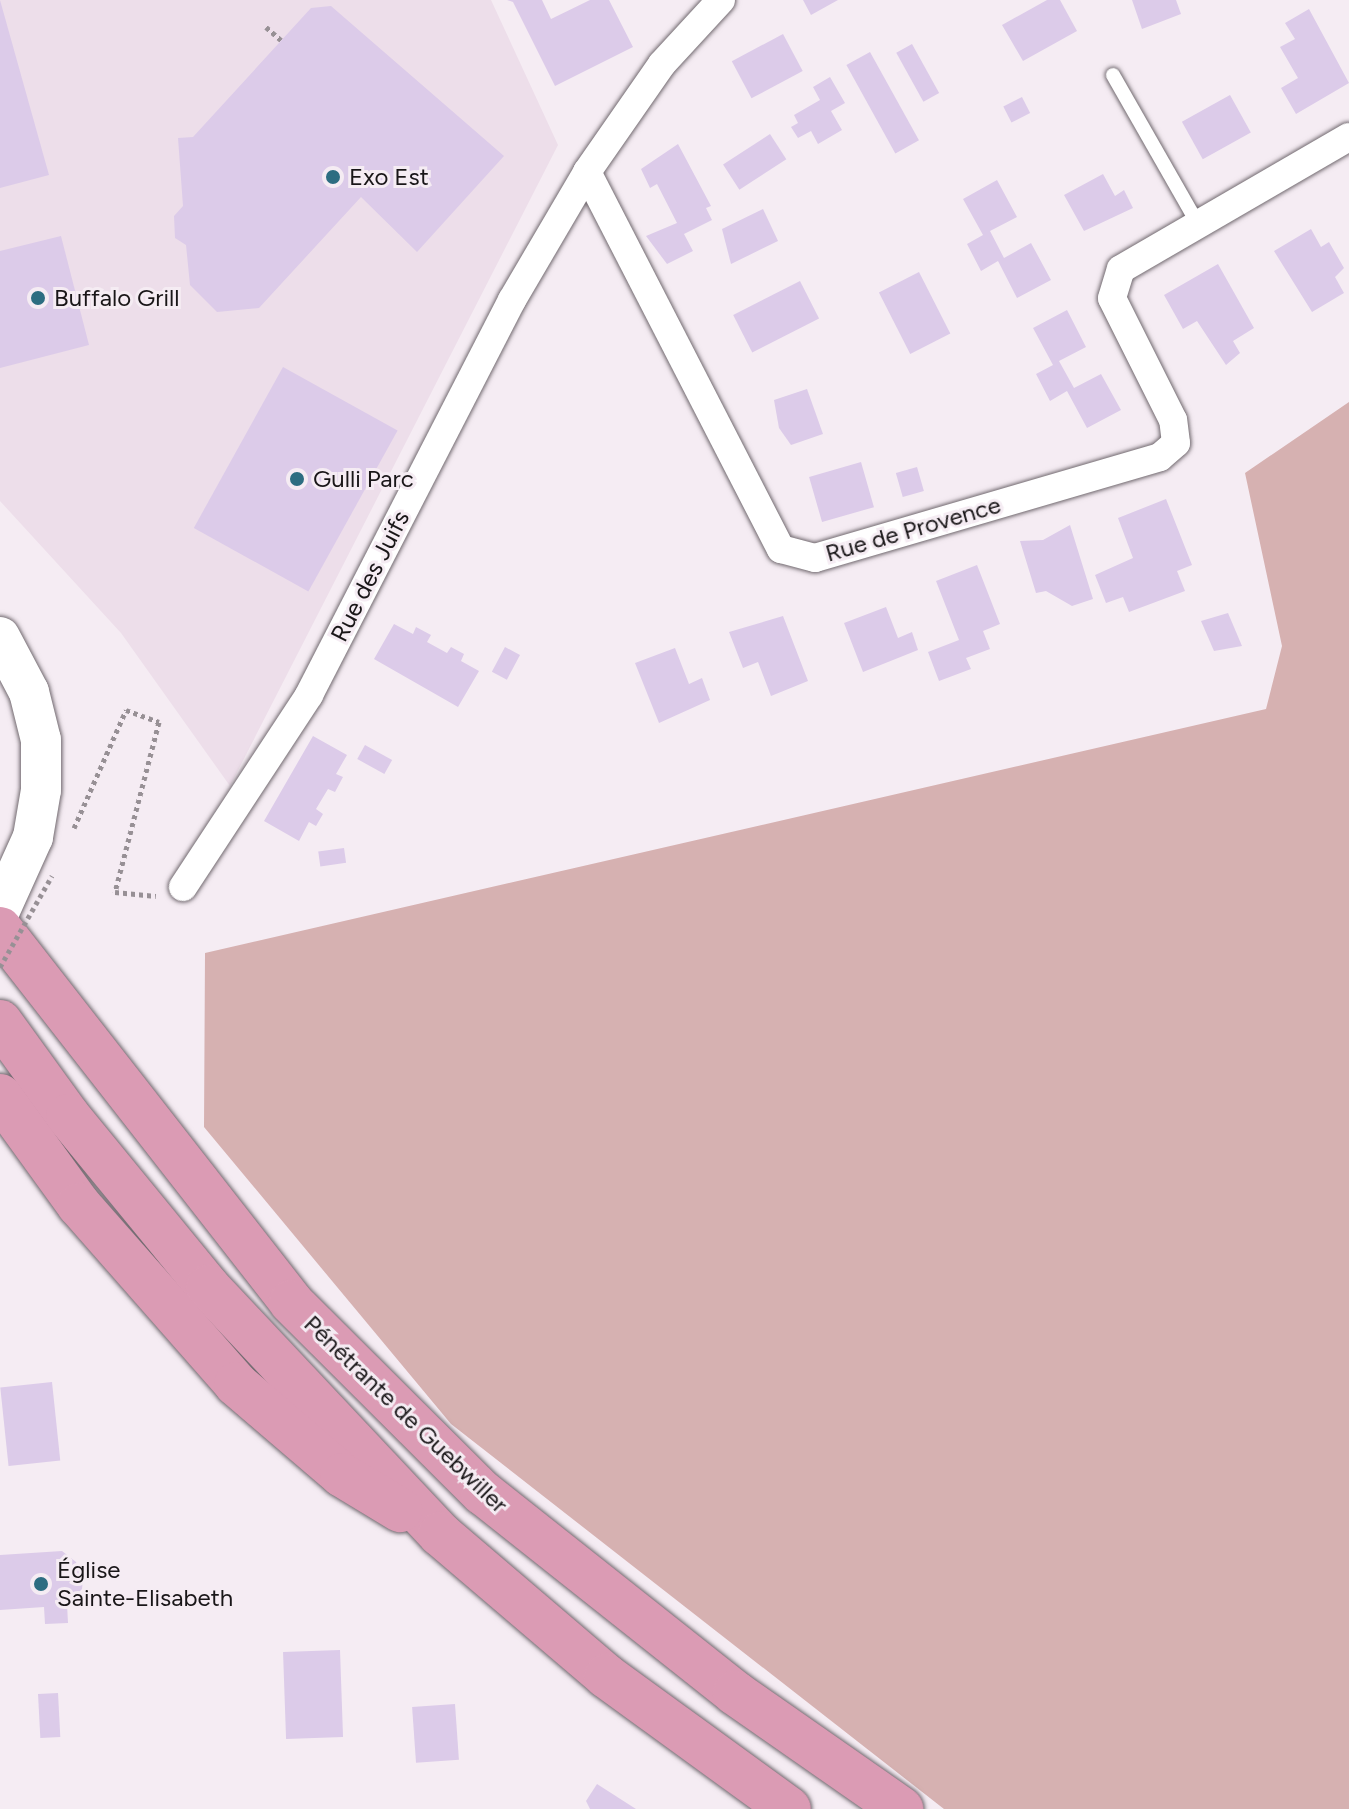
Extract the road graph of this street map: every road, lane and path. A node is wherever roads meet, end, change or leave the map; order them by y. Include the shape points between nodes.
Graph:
1 (721, 0) edge
2 (266, 27) dead end
3 (281, 40) dead end
4 (1113, 75) dead end
5 (1349, 137) edge
6 (587, 172) junction
7 (1198, 224) junction
8 (0, 637) edge
9 (54, 845) junction
10 (183, 887) joint
11 (2, 933) edge
12 (0, 1022) edge
13 (0, 1096) edge
14 (440, 1534) junction
15 (789, 1809) edge
16 (901, 1809) edge

1 - 6 street via 662,64
2 - 3 path
4 - 7 lane
5 - 7 street, Rue de Provence
6 - 7 street, Rue de Provence via 781,549 815,558 1160,457 1176,443 1173,420 1112,298 1121,269
6 - 10 street, Rue des Juifs via 512,300 309,695
8 - 9 main road via 29,692 41,740 41,790
9 - 10 path via 126,710 159,722 115,892 148,899
9 - 11 main road
9 - 11 path, bridge via 52,876
11 - 16 highway, Pénétrante de Guebwiller via 291,1302 483,1493 735,1693
12 - 14 highway via 68,1116 208,1287
13 - 14 highway via 79,1205 236,1384 342,1475
14 - 15 highway via 606,1676

